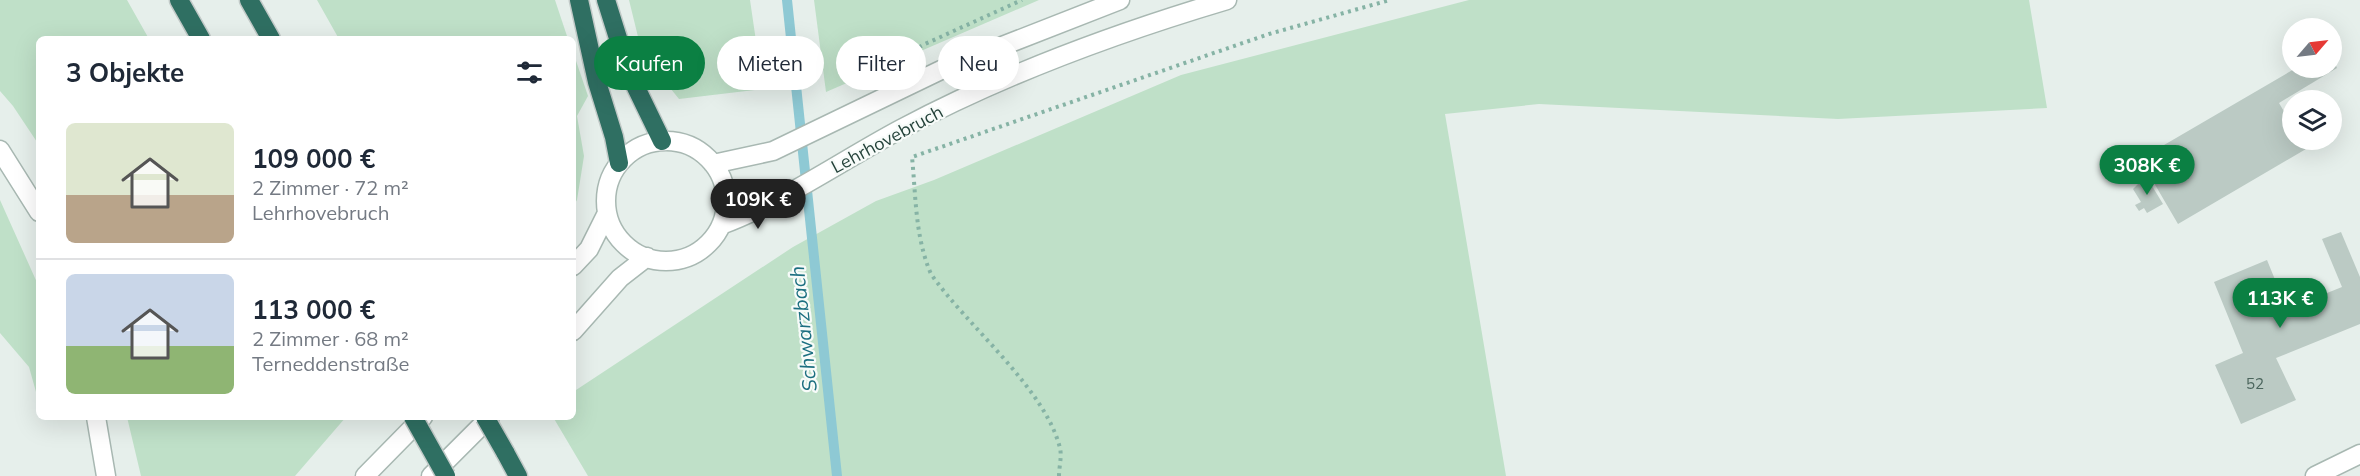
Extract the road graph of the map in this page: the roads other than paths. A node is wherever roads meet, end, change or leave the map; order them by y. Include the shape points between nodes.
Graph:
1 (179, 0) edge
2 (249, 0) edge
3 (579, 0) edge
4 (606, 0) edge
5 (1120, 0) edge
6 (1227, 0) edge
7 (199, 36) edge
8 (269, 36) edge
9 (662, 141) junction
10 (0, 150) edge
11 (619, 163) junction
12 (713, 164) junction
13 (36, 207) edge
14 (607, 213) junction
15 (720, 225) junction
16 (647, 257) junction
17 (576, 263) edge
18 (576, 328) edge
19 (97, 420) edge
20 (415, 420) edge
21 (420, 420) edge
22 (487, 420) edge
23 (487, 420) edge
24 (2360, 454) edge
25 (106, 476) edge
26 (365, 476) edge
27 (432, 476) edge
28 (446, 476) edge
29 (518, 476) edge
30 (2315, 476) edge

1 - 7 highway
2 - 8 highway
3 - 11 highway
4 - 9 highway via 629,74
5 - 12 street, Lehrhovebruch via 941,70 773,151
6 - 15 street, Lehrhovebruch via 1110,39 973,94 751,213
9 - 11 street via 638,148
9 - 12 street via 682,143
10 - 13 street
11 - 14 street via 608,187
12 - 15 street via 725,194
14 - 16 street via 621,240
14 - 17 street via 589,249
15 - 16 street via 708,243 690,255 668,260
16 - 18 street via 620,278
19 - 25 street
20 - 28 highway, bridge
21 - 26 street
22 - 29 highway, bridge
23 - 27 street
24 - 30 street

